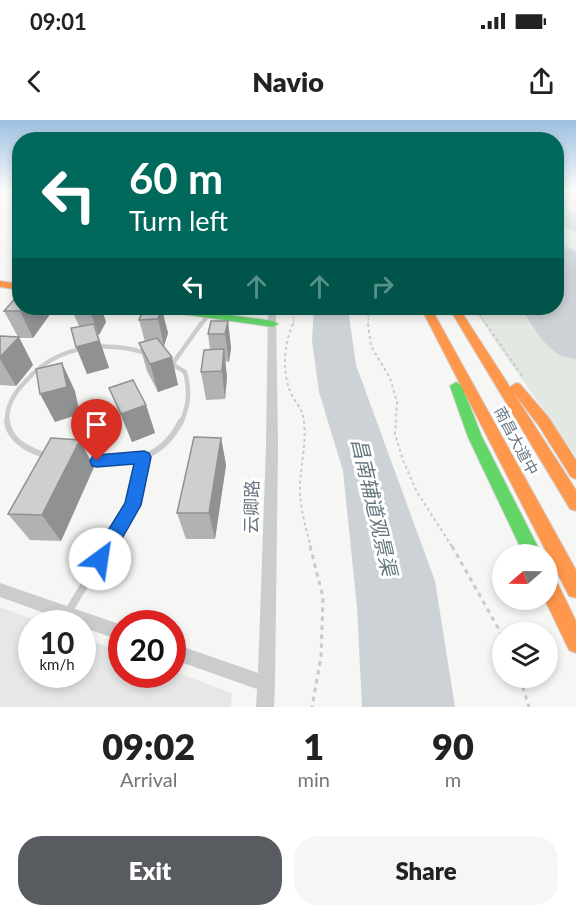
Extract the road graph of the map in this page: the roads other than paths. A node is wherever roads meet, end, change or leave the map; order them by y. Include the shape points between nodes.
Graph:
1 (208, 315) edge
2 (215, 315) edge
3 (272, 315) edge
4 (430, 315) edge
5 (431, 315) edge
6 (458, 315) edge
7 (459, 315) edge
8 (273, 324) junction
9 (173, 363) junction
10 (144, 457) junction
11 (576, 473) edge
12 (576, 504) edge
13 (528, 544) edge
14 (576, 589) edge
15 (0, 590) edge
16 (558, 606) edge
17 (56, 610) edge
18 (69, 610) edge
19 (576, 643) edge
20 (186, 656) edge
21 (266, 684) junction
22 (265, 707) edge

1 - 9 lane
2 - 8 main road
3 - 8 street, 云卿路
4 - 13 main road via 475,437
5 - 14 main road, 南昌大道中
6 - 12 main road, 南昌大道中
7 - 11 main road via 544,422
8 - 21 street, 云卿路
9 - 10 lane via 185,372 189,389 186,414 169,440
9 - 10 lane via 135,348 104,345 75,350 47,359 33,371 14,394 5,417 21,445 53,457 112,462
10 - 18 lane via 133,505
15 - 17 street
16 - 19 main road
20 - 21 street
21 - 22 street, 云卿路

